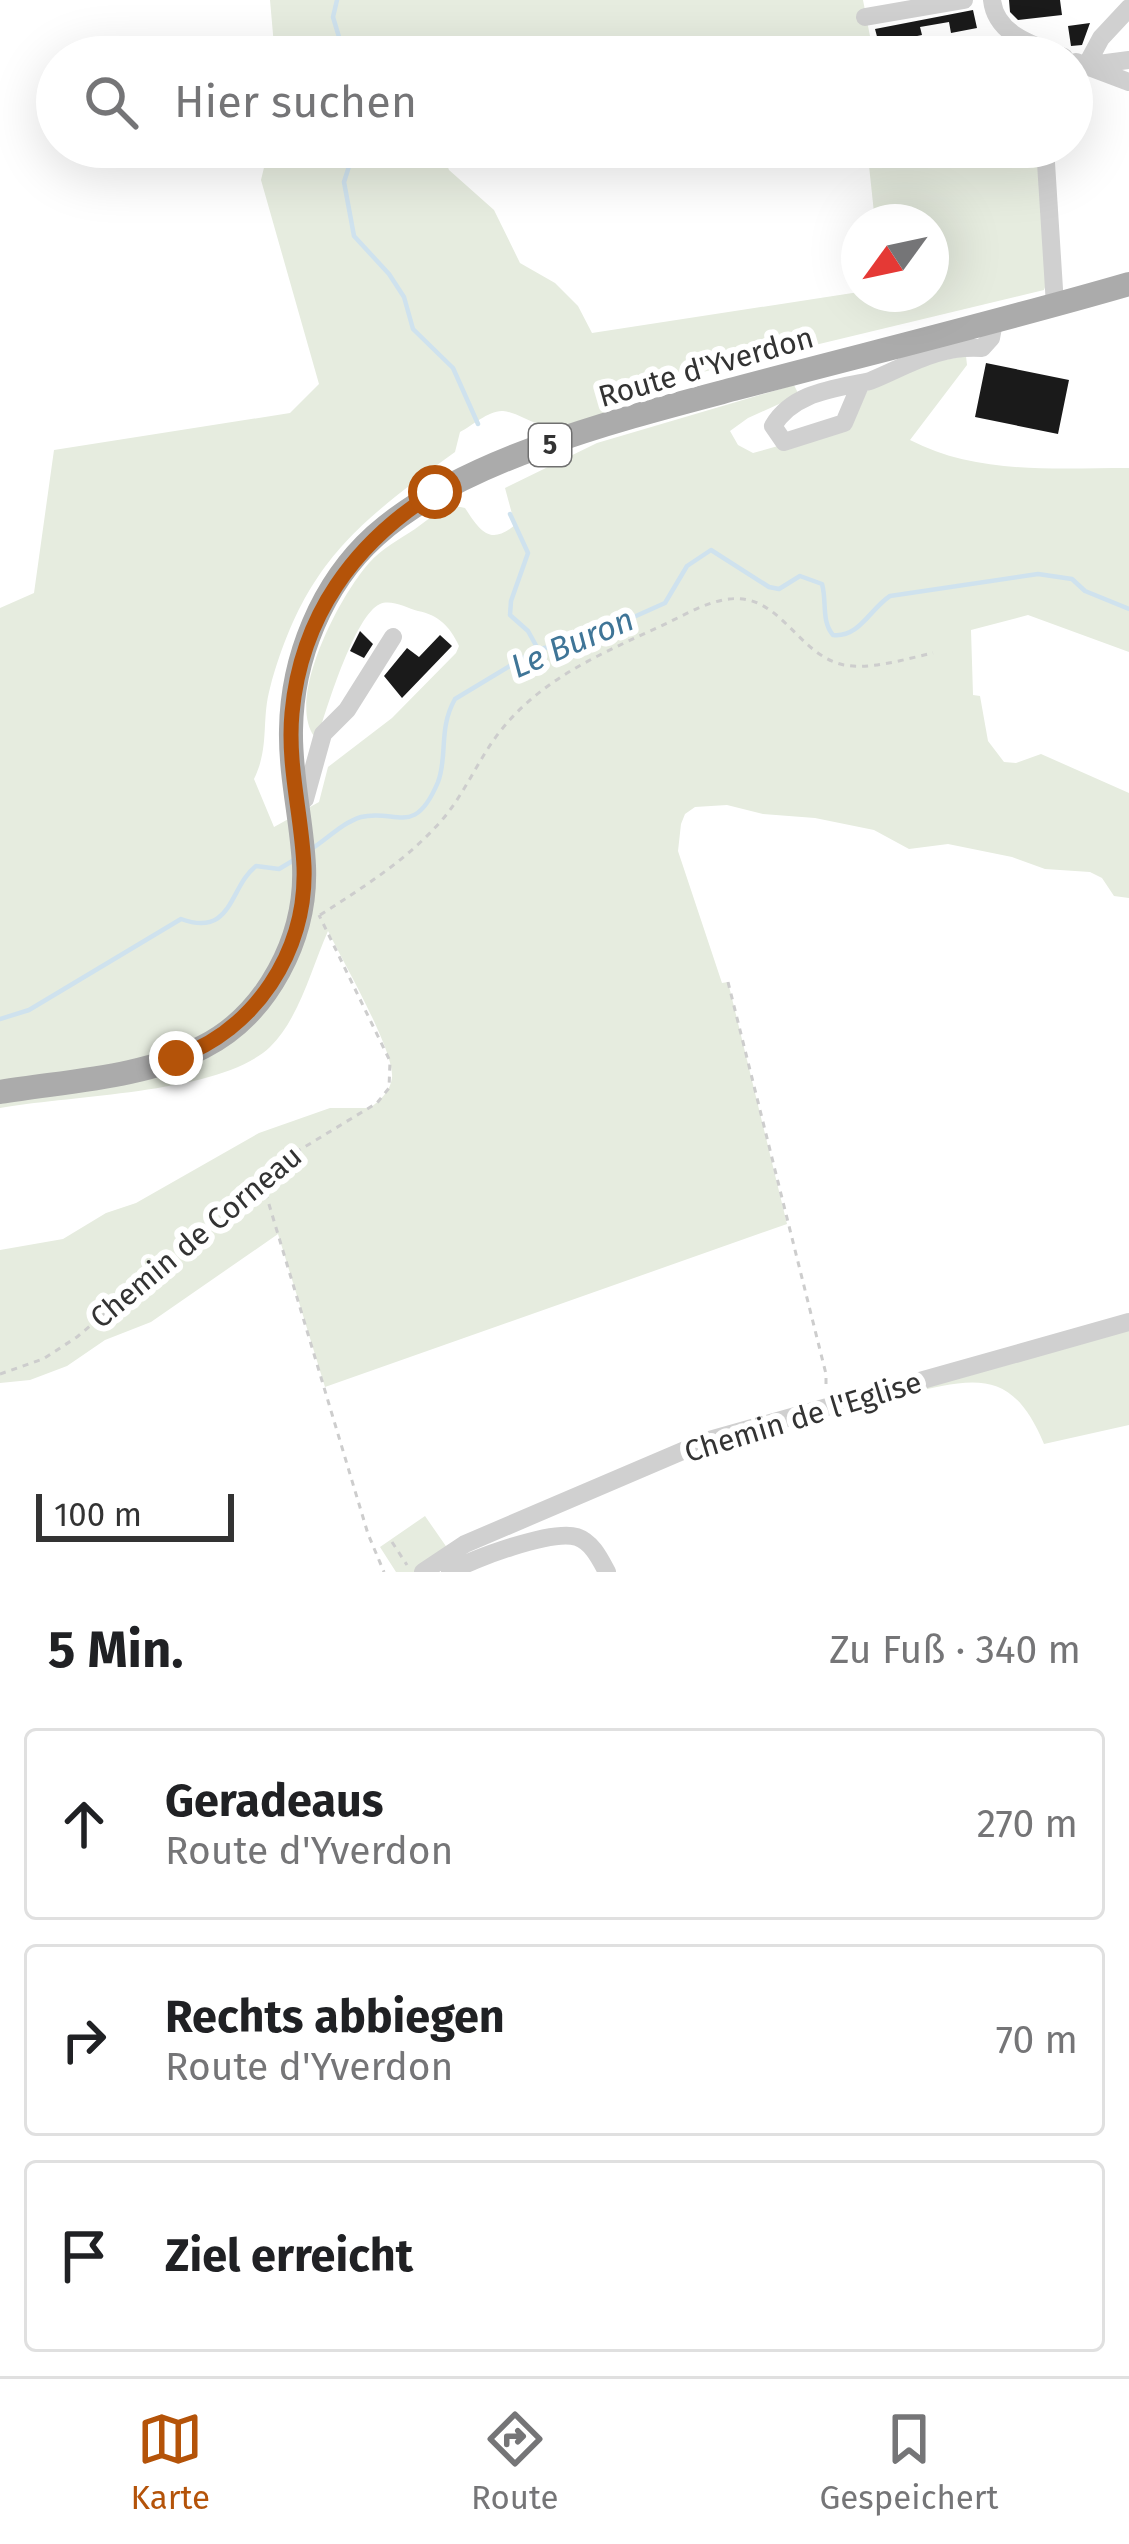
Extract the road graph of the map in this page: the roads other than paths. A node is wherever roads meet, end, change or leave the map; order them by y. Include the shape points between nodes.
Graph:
1 (964, 0) edge
2 (992, 0) edge
3 (1129, 8) edge
4 (865, 17) dead end
5 (1017, 36) edge
6 (1093, 45) edge
7 (1129, 60) edge
8 (1093, 61) edge
9 (1093, 68) edge
10 (1129, 82) edge
11 (1046, 168) edge
12 (1129, 284) edge
13 (1055, 305) junction
14 (994, 322) junction
15 (861, 383) junction
16 (393, 637) dead end
17 (298, 805) junction
18 (0, 1092) edge
19 (1129, 1322) edge
20 (423, 1572) edge
21 (450, 1572) edge
22 (607, 1572) edge

1 - 4 street
2 - 5 street
3 - 6 street
7 - 8 street
9 - 10 street
11 - 13 street
12 - 13 main road, Route d'Yverdon / 5
13 - 14 main road, Route d'Yverdon / 5
14 - 15 street via 982,348 935,351
14 - 17 main road, Route d'Yverdon / 5 via 631,417 474,473 405,512 359,552 308,637 291,731
15 - 15 street via 783,409 773,426 784,442 844,423
16 - 17 street via 323,734
17 - 18 main road, Route d'Yverdon / 5 via 310,915 241,1020 176,1058
19 - 20 street, Chemin de l'Eglise via 706,1442 465,1544
21 - 22 street via 568,1535 587,1542

